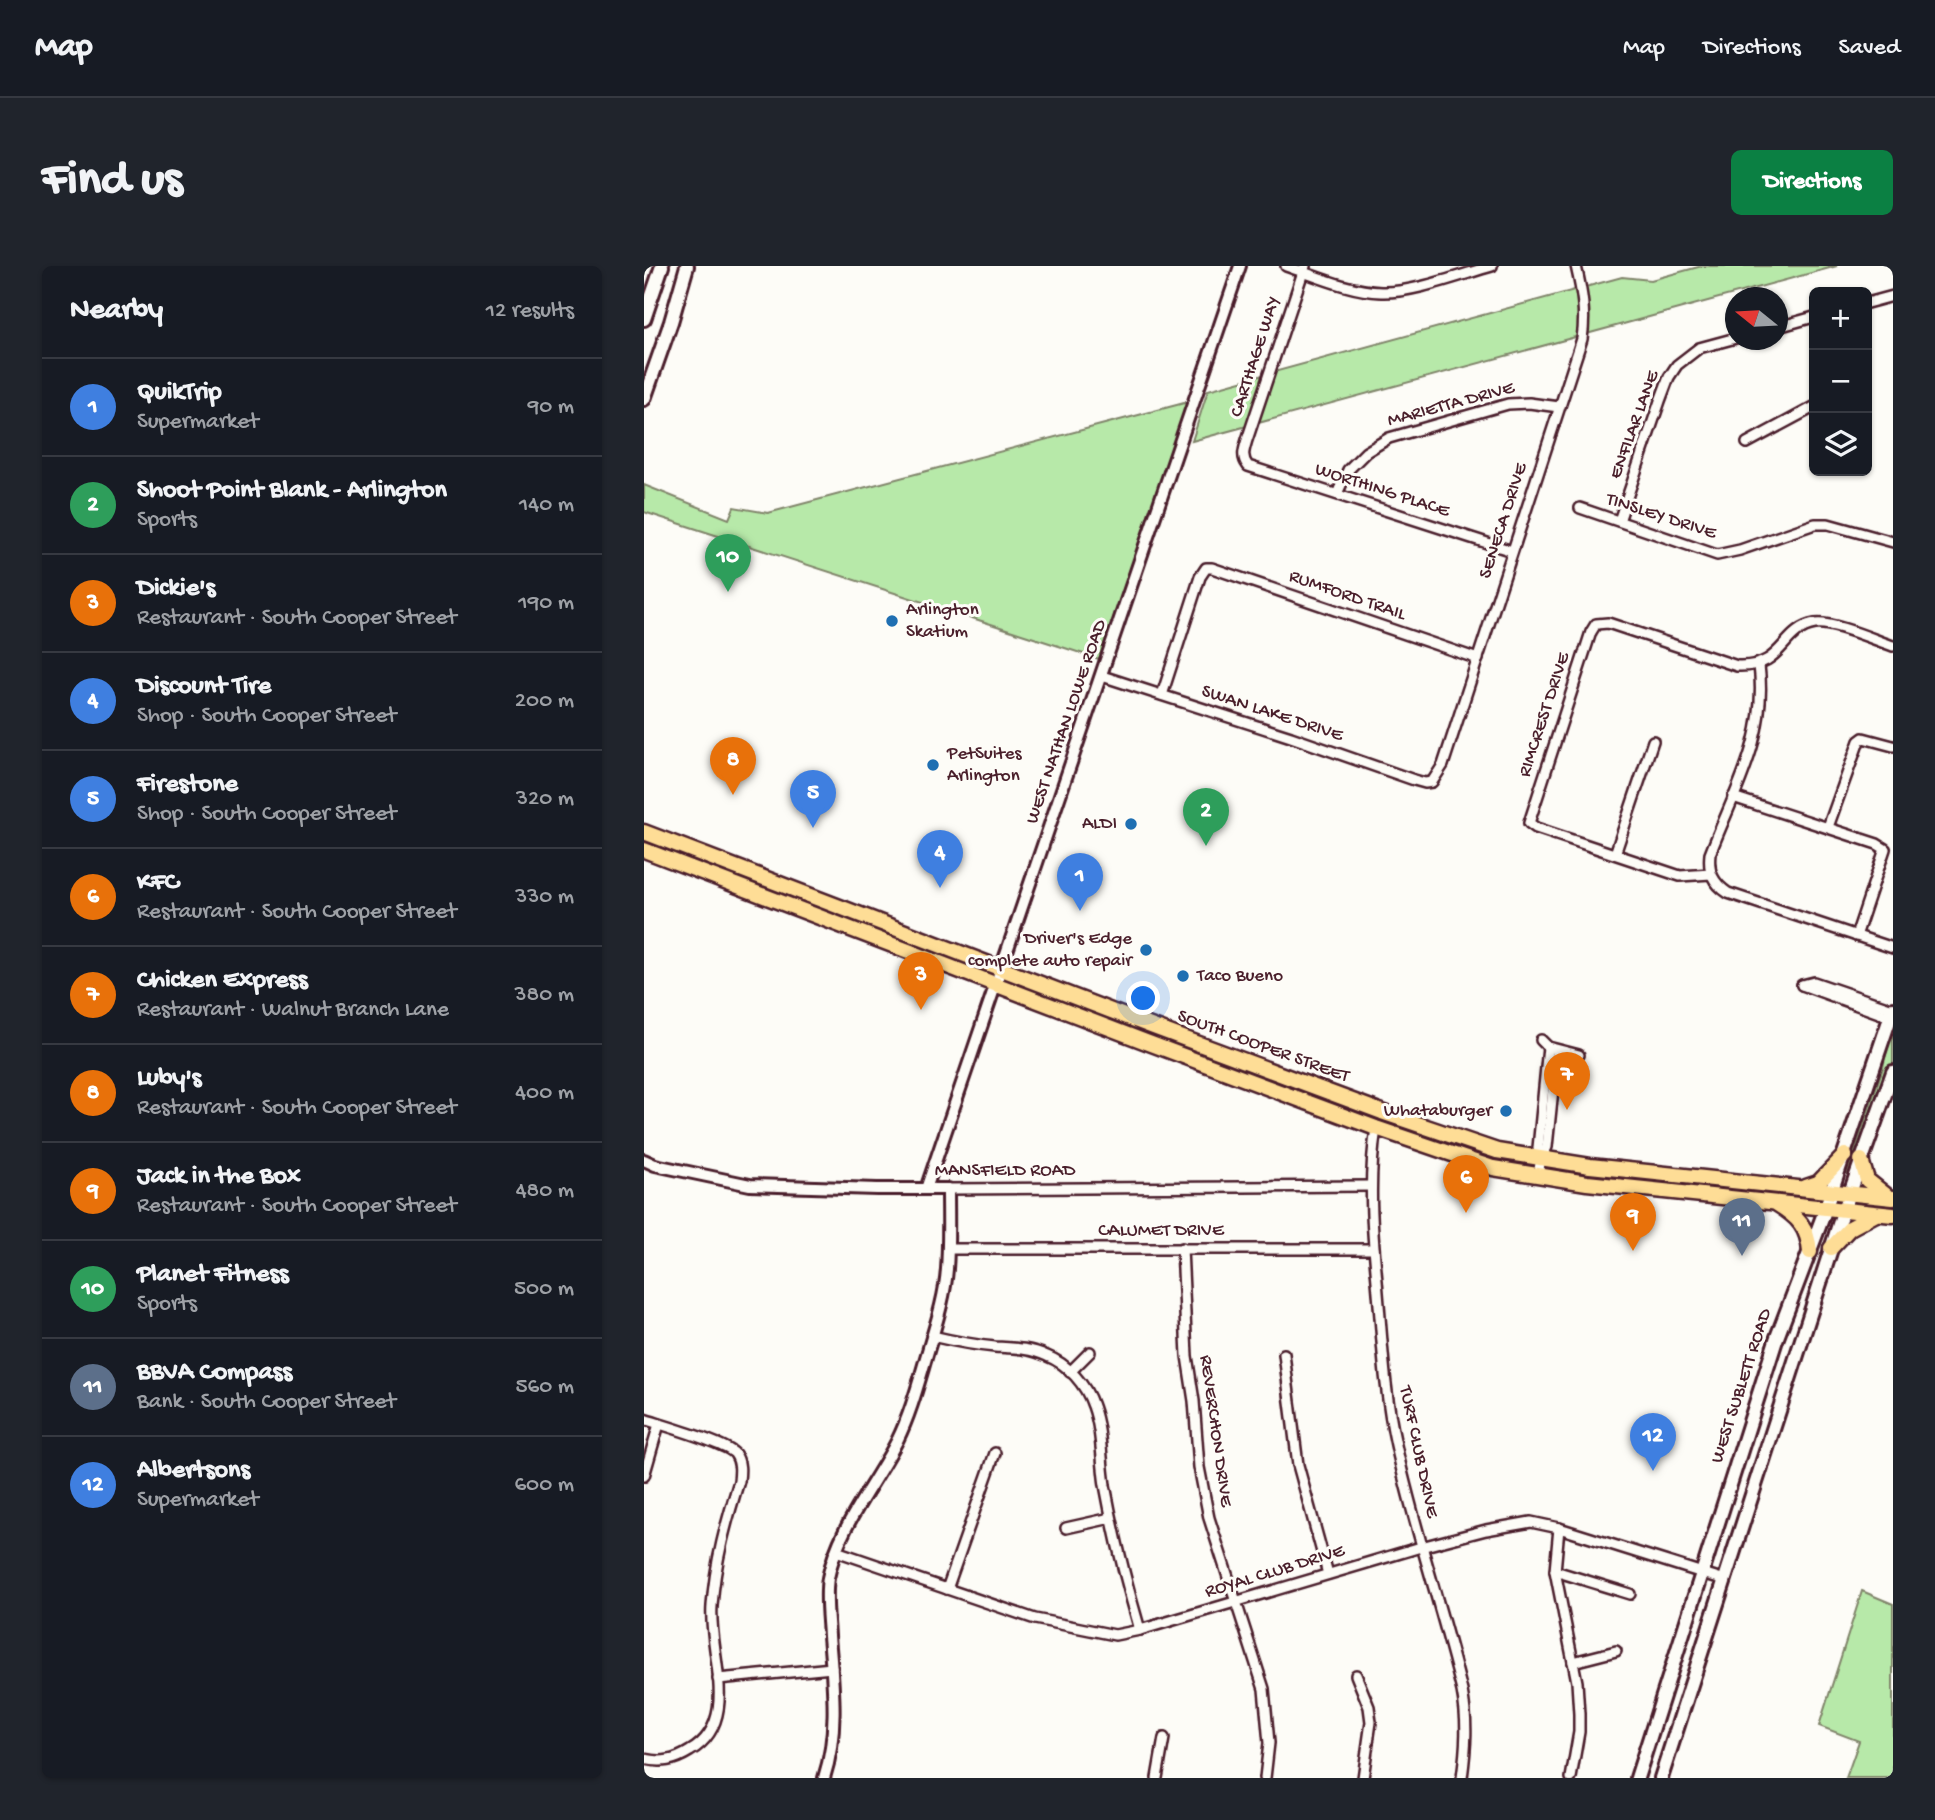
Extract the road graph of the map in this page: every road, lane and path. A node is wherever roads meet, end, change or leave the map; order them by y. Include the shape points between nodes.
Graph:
1 (662, 266) edge
2 (687, 266) edge
3 (1240, 266) edge
4 (1286, 266) edge
5 (1492, 266) edge
6 (1576, 266) edge
7 (1304, 269) edge
8 (1893, 296) edge
9 (1872, 302) edge
10 (1809, 318) edge
11 (644, 320) edge
12 (1788, 324) edge
13 (1725, 341) edge
14 (644, 399) edge
15 (1559, 407) junction
16 (1809, 410) edge
17 (1747, 443) dead end
18 (1244, 460) joint
19 (1337, 494) junction
20 (1580, 508) dead end
21 (1619, 521) junction
22 (1893, 542) edge
23 (1512, 551) junction
24 (1893, 646) edge
25 (1478, 659) junction
26 (1759, 665) junction
27 (1101, 676) junction
28 (1162, 695) junction
29 (1653, 741) dead end
30 (1893, 746) edge
31 (1432, 782) joint
32 (1733, 797) junction
33 (1828, 827) junction
34 (644, 832) edge
35 (644, 850) edge
36 (1615, 854) junction
37 (1711, 874) junction
38 (1856, 936) junction
39 (1893, 948) edge
40 (1001, 968) junction
41 (996, 984) junction
42 (1851, 999) dead end
43 (1892, 1012) edge
44 (1207, 1047) junction
45 (1578, 1055) dead end
46 (1201, 1063) junction
47 (1893, 1072) edge
48 (1376, 1128) junction
49 (1844, 1156) junction
50 (1541, 1158) junction
51 (644, 1160) edge
52 (1861, 1160) junction
53 (1538, 1175) junction
54 (1370, 1186) junction
55 (1803, 1188) junction
56 (926, 1189) junction
57 (948, 1189) junction
58 (1832, 1191) junction
59 (1850, 1193) junction
60 (1891, 1197) edge
61 (1773, 1202) junction
62 (1826, 1207) junction
63 (1844, 1209) junction
64 (1886, 1214) edge
65 (1182, 1248) junction
66 (1831, 1248) junction
67 (948, 1249) junction
68 (1374, 1249) junction
69 (1810, 1252) junction
70 (932, 1336) junction
71 (1090, 1352) dead end
72 (1284, 1354) dead end
73 (1070, 1372) junction
74 (644, 1419) edge
75 (659, 1424) junction
76 (996, 1453) dead end
77 (644, 1476) edge
78 (1111, 1518) junction
79 (1066, 1528) dead end
80 (1559, 1528) junction
81 (1421, 1547) junction
82 (836, 1551) junction
83 (1555, 1571) junction
84 (1702, 1572) junction
85 (1328, 1574) junction
86 (1725, 1580) junction
87 (947, 1589) junction
88 (1630, 1594) dead end
89 (1235, 1602) junction
90 (1140, 1630) junction
91 (1616, 1651) dead end
92 (1573, 1662) junction
93 (832, 1668) junction
94 (1356, 1675) dead end
95 (718, 1679) junction
96 (1164, 1738) dead end
97 (644, 1759) edge
98 (824, 1778) edge
99 (1157, 1778) edge
100 (1265, 1778) edge
101 (1363, 1778) edge
102 (1462, 1778) edge
103 (1571, 1778) edge
104 (1637, 1778) edge
105 (1661, 1778) edge

1 - 11 main road
2 - 14 main road
3 - 27 street, WEST NATHAN LOWE ROAD
4 - 7 street
5 - 7 street via 1381,292 1358,289
6 - 15 street, SENECA DRIVE via 1585,321
7 - 18 street, CARTHAGE WAY
8 - 9 street
10 - 12 street
13 - 21 street, ENFILAR LANE via 1699,348 1673,371
15 - 19 street, MARIETTA DRIVE via 1508,404 1389,438 1348,470
15 - 23 street, SENECA DRIVE
16 - 17 street
18 - 19 street, WORTHING PLACE via 1248,466
19 - 23 street, WORTHING PLACE
20 - 21 street, TINSLEY DRIVE
21 - 22 street, TINSLEY DRIVE via 1717,555 1815,524
23 - 25 street, SENECA DRIVE
24 - 26 street via 1814,624
25 - 28 street, RUMFORD TRAIL via 1206,568
25 - 31 street, SENECA DRIVE via 1443,765
26 - 32 street via 1760,722
26 - 36 street, RIMCREST DRIVE via 1737,666 1608,623 1596,624 1529,823
27 - 28 street, SWAN LAKE DRIVE
27 - 40 street, WEST NATHAN LOWE ROAD
28 - 31 street, SWAN LAKE DRIVE via 1414,780
29 - 36 street
30 - 33 street via 1872,739 1859,741
32 - 33 street
32 - 37 street via 1710,854
33 - 38 street via 1885,849
34 - 40 main road, SOUTH COOPER STREET
35 - 41 main road, SOUTH COOPER STREET
36 - 37 street via 1680,876
37 - 38 street via 1728,893
38 - 39 street
40 - 41 street, WEST NATHAN LOWE ROAD
40 - 44 main road, SOUTH COOPER STREET
41 - 46 main road, SOUTH COOPER STREET
41 - 56 street, WEST NATHAN LOWE ROAD
42 - 43 street
43 - 49 main road, WEST SUBLETT ROAD
44 - 46 main road
44 - 50 main road, SOUTH COOPER STREET via 1455,1138
45 - 50 street via 1549,1046 1547,1147
46 - 48 main road, SOUTH COOPER STREET
47 - 52 main road
48 - 53 main road, SOUTH COOPER STREET via 1493,1168
48 - 54 street, TURF CLUB DRIVE
49 - 55 main road via 1818,1183
49 - 58 main road, WEST SUBLETT ROAD
50 - 53 street
50 - 55 main road, SOUTH COOPER STREET
51 - 56 street, MANSFIELD ROAD via 750,1185
52 - 59 main road
52 - 60 main road via 1867,1180
53 - 61 main road, SOUTH COOPER STREET
54 - 57 street, MANSFIELD ROAD
54 - 68 street, TURF CLUB DRIVE
55 - 58 main road, SOUTH COOPER STREET
56 - 57 street, MANSFIELD ROAD
57 - 67 street
58 - 59 main road, SOUTH COOPER STREET
58 - 62 main road, WEST SUBLETT ROAD
59 - 60 main road, SOUTH COOPER STREET
59 - 63 main road
61 - 62 main road, SOUTH COOPER STREET
61 - 69 main road via 1803,1224
62 - 63 main road, SOUTH COOPER STREET
62 - 69 main road, WEST SUBLETT ROAD
63 - 64 main road, SOUTH COOPER STREET
63 - 66 main road
64 - 66 main road via 1850,1228
65 - 67 street, CALUMET DRIVE
65 - 68 street, CALUMET DRIVE
65 - 89 street, REVERCHON DRIVE via 1199,1467
66 - 86 main road
67 - 70 street via 943,1297
68 - 81 street, TURF CLUB DRIVE via 1385,1381
69 - 84 main road, WEST SUBLETT ROAD via 1776,1340
70 - 73 street via 1033,1350
70 - 82 street via 906,1420
71 - 73 street
72 - 85 street via 1298,1465
73 - 78 street via 1084,1386 1093,1406
74 - 75 street
75 - 77 street
75 - 95 street via 728,1448 738,1460 739,1481 717,1556 711,1609
76 - 87 street
78 - 79 street
78 - 90 street
80 - 81 street, ROYAL CLUB DRIVE via 1531,1522
80 - 83 street
80 - 84 street, ROYAL CLUB DRIVE
81 - 85 street, ROYAL CLUB DRIVE
81 - 102 street, TURF CLUB DRIVE via 1467,1715
82 - 87 street, ROYAL CLUB DRIVE
82 - 93 street via 827,1601
83 - 88 street
83 - 92 street
84 - 86 street, ROYAL CLUB DRIVE
84 - 104 main road, WEST SUBLETT ROAD
85 - 89 street, ROYAL CLUB DRIVE
86 - 105 main road
87 - 90 street, ROYAL CLUB DRIVE via 1035,1619 1090,1631
89 - 90 street, ROYAL CLUB DRIVE
89 - 100 street, REVERCHON DRIVE via 1264,1689 1269,1742
91 - 92 street
92 - 103 street via 1579,1732
93 - 95 street
93 - 98 street via 834,1744
94 - 101 street via 1371,1722
95 - 97 street via 719,1709 704,1741 676,1759
96 - 99 street

